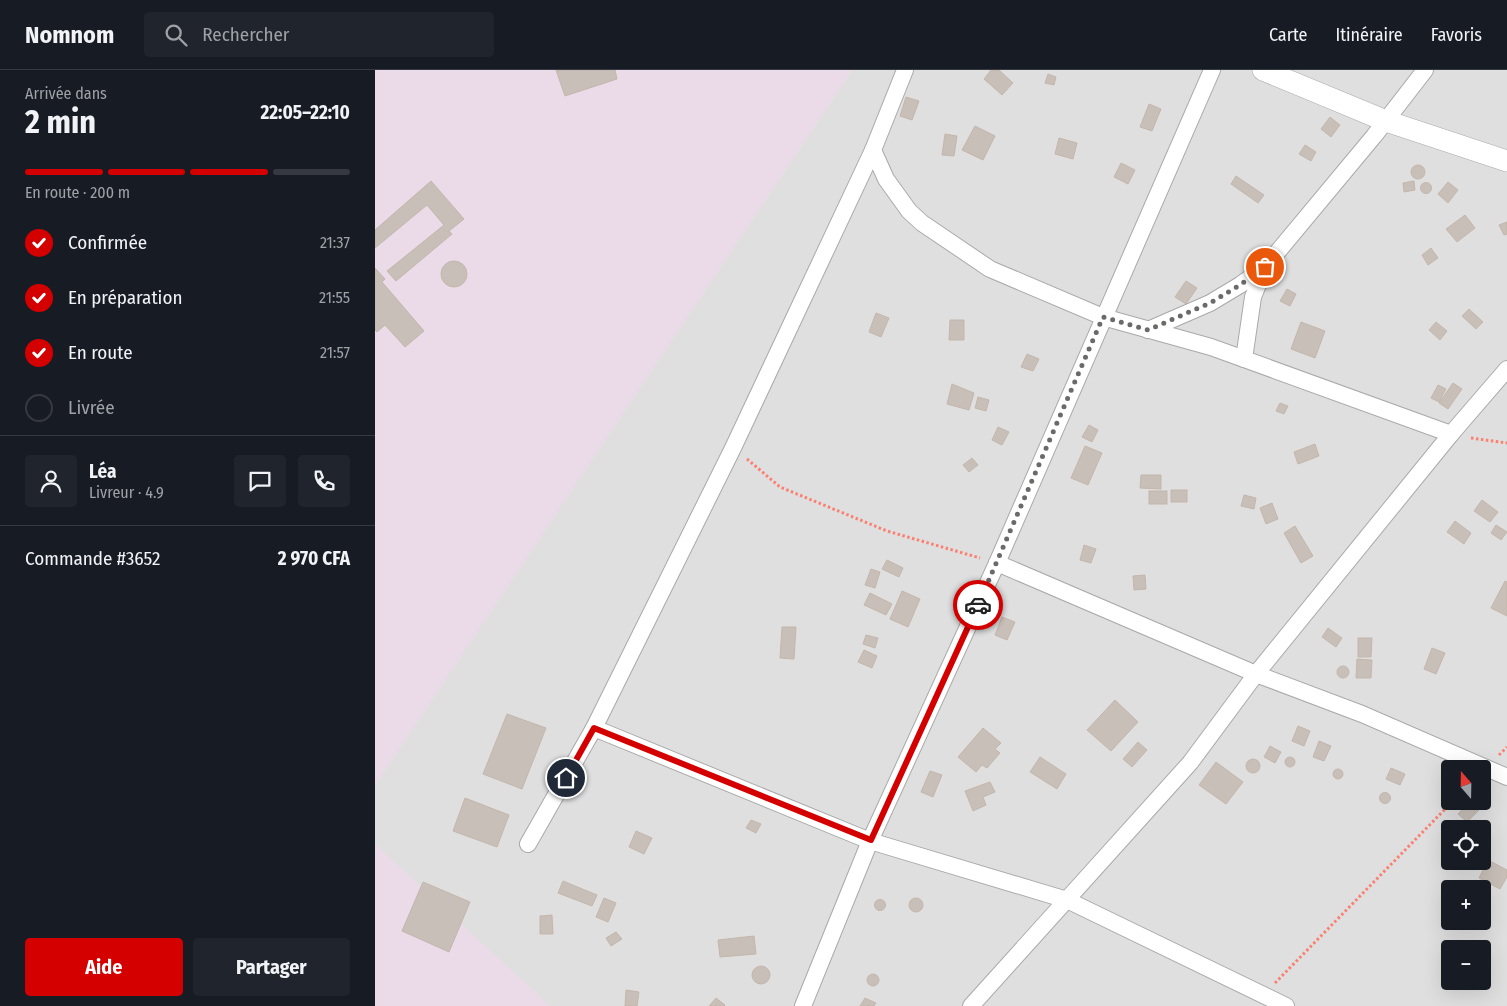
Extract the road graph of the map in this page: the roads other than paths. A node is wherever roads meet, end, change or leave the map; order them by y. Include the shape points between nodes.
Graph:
1 (905, 70) edge
2 (1212, 70) edge
3 (1263, 70) edge
4 (1425, 70) edge
5 (1386, 121) junction
6 (873, 150) junction
7 (1507, 161) edge
8 (1265, 267) junction
9 (1103, 317) junction
10 (1148, 330) junction
11 (1244, 359) junction
12 (1507, 369) edge
13 (1451, 434) junction
14 (997, 563) junction
15 (1256, 674) junction
16 (594, 728) junction
17 (1507, 777) edge
18 (871, 840) junction
19 (528, 844) dead end
20 (1067, 900) junction
21 (803, 1006) edge
22 (971, 1006) edge
23 (1286, 1006) edge

1 - 6 street
2 - 9 street
3 - 5 street
4 - 5 street
5 - 7 street
5 - 8 street
6 - 9 street via 893,191 922,223 990,269
6 - 16 street via 733,448
8 - 10 street via 1210,303
8 - 11 street via 1253,297
9 - 10 street
9 - 14 street
10 - 11 street
11 - 13 street
12 - 13 street
13 - 15 street
14 - 15 street
14 - 18 street
15 - 17 street via 1361,714
15 - 20 street via 1190,763
16 - 18 street
16 - 19 street
18 - 20 street
18 - 21 street
20 - 22 street
20 - 23 street

